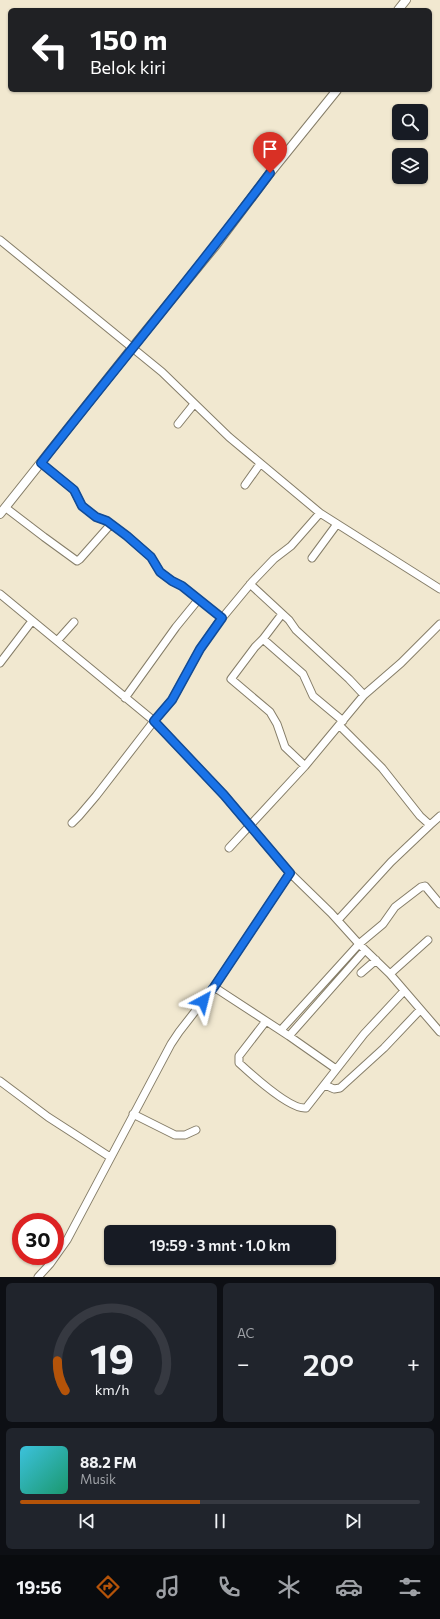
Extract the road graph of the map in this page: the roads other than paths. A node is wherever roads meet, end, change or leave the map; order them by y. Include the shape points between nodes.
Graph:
1 (406, 0) edge
2 (400, 8) edge
3 (335, 92) edge
4 (0, 240) edge
5 (132, 348) junction
6 (194, 404) junction
7 (178, 424) dead end
8 (41, 463) junction
9 (260, 464) junction
10 (245, 485) dead end
11 (6, 508) junction
12 (320, 513) junction
13 (0, 514) edge
14 (111, 524) junction
15 (337, 524) junction
16 (312, 558) dead end
17 (250, 584) junction
18 (440, 589) edge
19 (0, 594) edge
20 (198, 600) junction
21 (282, 614) junction
22 (222, 618) junction
23 (32, 621) junction
24 (74, 622) dead end
25 (440, 624) edge
26 (263, 639) junction
27 (57, 641) junction
28 (0, 664) edge
29 (364, 695) junction
30 (125, 698) junction
31 (154, 721) junction
32 (341, 723) junction
33 (305, 766) junction
34 (440, 816) edge
35 (72, 822) dead end
36 (250, 825) junction
37 (430, 825) junction
38 (230, 848) dead end
39 (290, 873) junction
40 (440, 904) edge
41 (338, 920) junction
42 (428, 940) dead end
43 (359, 944) junction
44 (365, 950) junction
45 (376, 960) junction
46 (361, 973) dead end
47 (390, 974) junction
48 (214, 987) junction
49 (404, 991) junction
50 (420, 1010) junction
51 (266, 1021) junction
52 (281, 1030) junction
53 (440, 1032) edge
54 (289, 1036) junction
55 (336, 1069) junction
56 (0, 1081) edge
57 (325, 1085) junction
58 (133, 1114) junction
59 (196, 1130) dead end
60 (110, 1157) junction
61 (38, 1277) edge

1 - 2 street
3 - 5 street
4 - 5 street
5 - 6 street via 162,372
5 - 8 street
6 - 7 street
6 - 9 street
8 - 11 street
8 - 14 street via 74,490 82,506
9 - 10 street
9 - 12 street
11 - 13 street
11 - 14 street via 78,561
12 - 15 street
12 - 17 street
14 - 20 street via 149,555 160,572
15 - 16 street
15 - 18 street
17 - 21 street
17 - 22 street
19 - 23 street
20 - 22 street
20 - 30 street
21 - 26 street
21 - 29 street
22 - 31 street via 200,649 172,700
23 - 27 street
23 - 28 street
24 - 27 street
25 - 29 street
26 - 32 street via 303,674 313,696
26 - 33 street via 254,647 231,679 270,712 285,747
27 - 30 street
29 - 32 street
30 - 31 street
31 - 35 street via 96,796
31 - 36 street
32 - 33 street
32 - 37 street
33 - 36 street
34 - 37 street
36 - 38 street
36 - 39 street
37 - 41 street via 391,862
39 - 41 street
39 - 48 street
40 - 43 street via 427,887 422,886 396,907 380,928
41 - 43 street
42 - 47 street
43 - 44 street
43 - 52 street
44 - 45 street
44 - 54 street
45 - 46 street
45 - 47 street
47 - 49 street
48 - 51 street
48 - 58 street via 171,1044
49 - 50 street
49 - 55 street
50 - 53 street
50 - 57 street via 384,1048 340,1088 334,1089
51 - 52 street
51 - 57 street via 241,1054 239,1063 264,1084 300,1108 306,1108
52 - 54 street
54 - 55 street
55 - 57 street
56 - 60 street via 48,1117
58 - 59 street via 175,1135 185,1135
58 - 60 street
60 - 61 street via 67,1240

